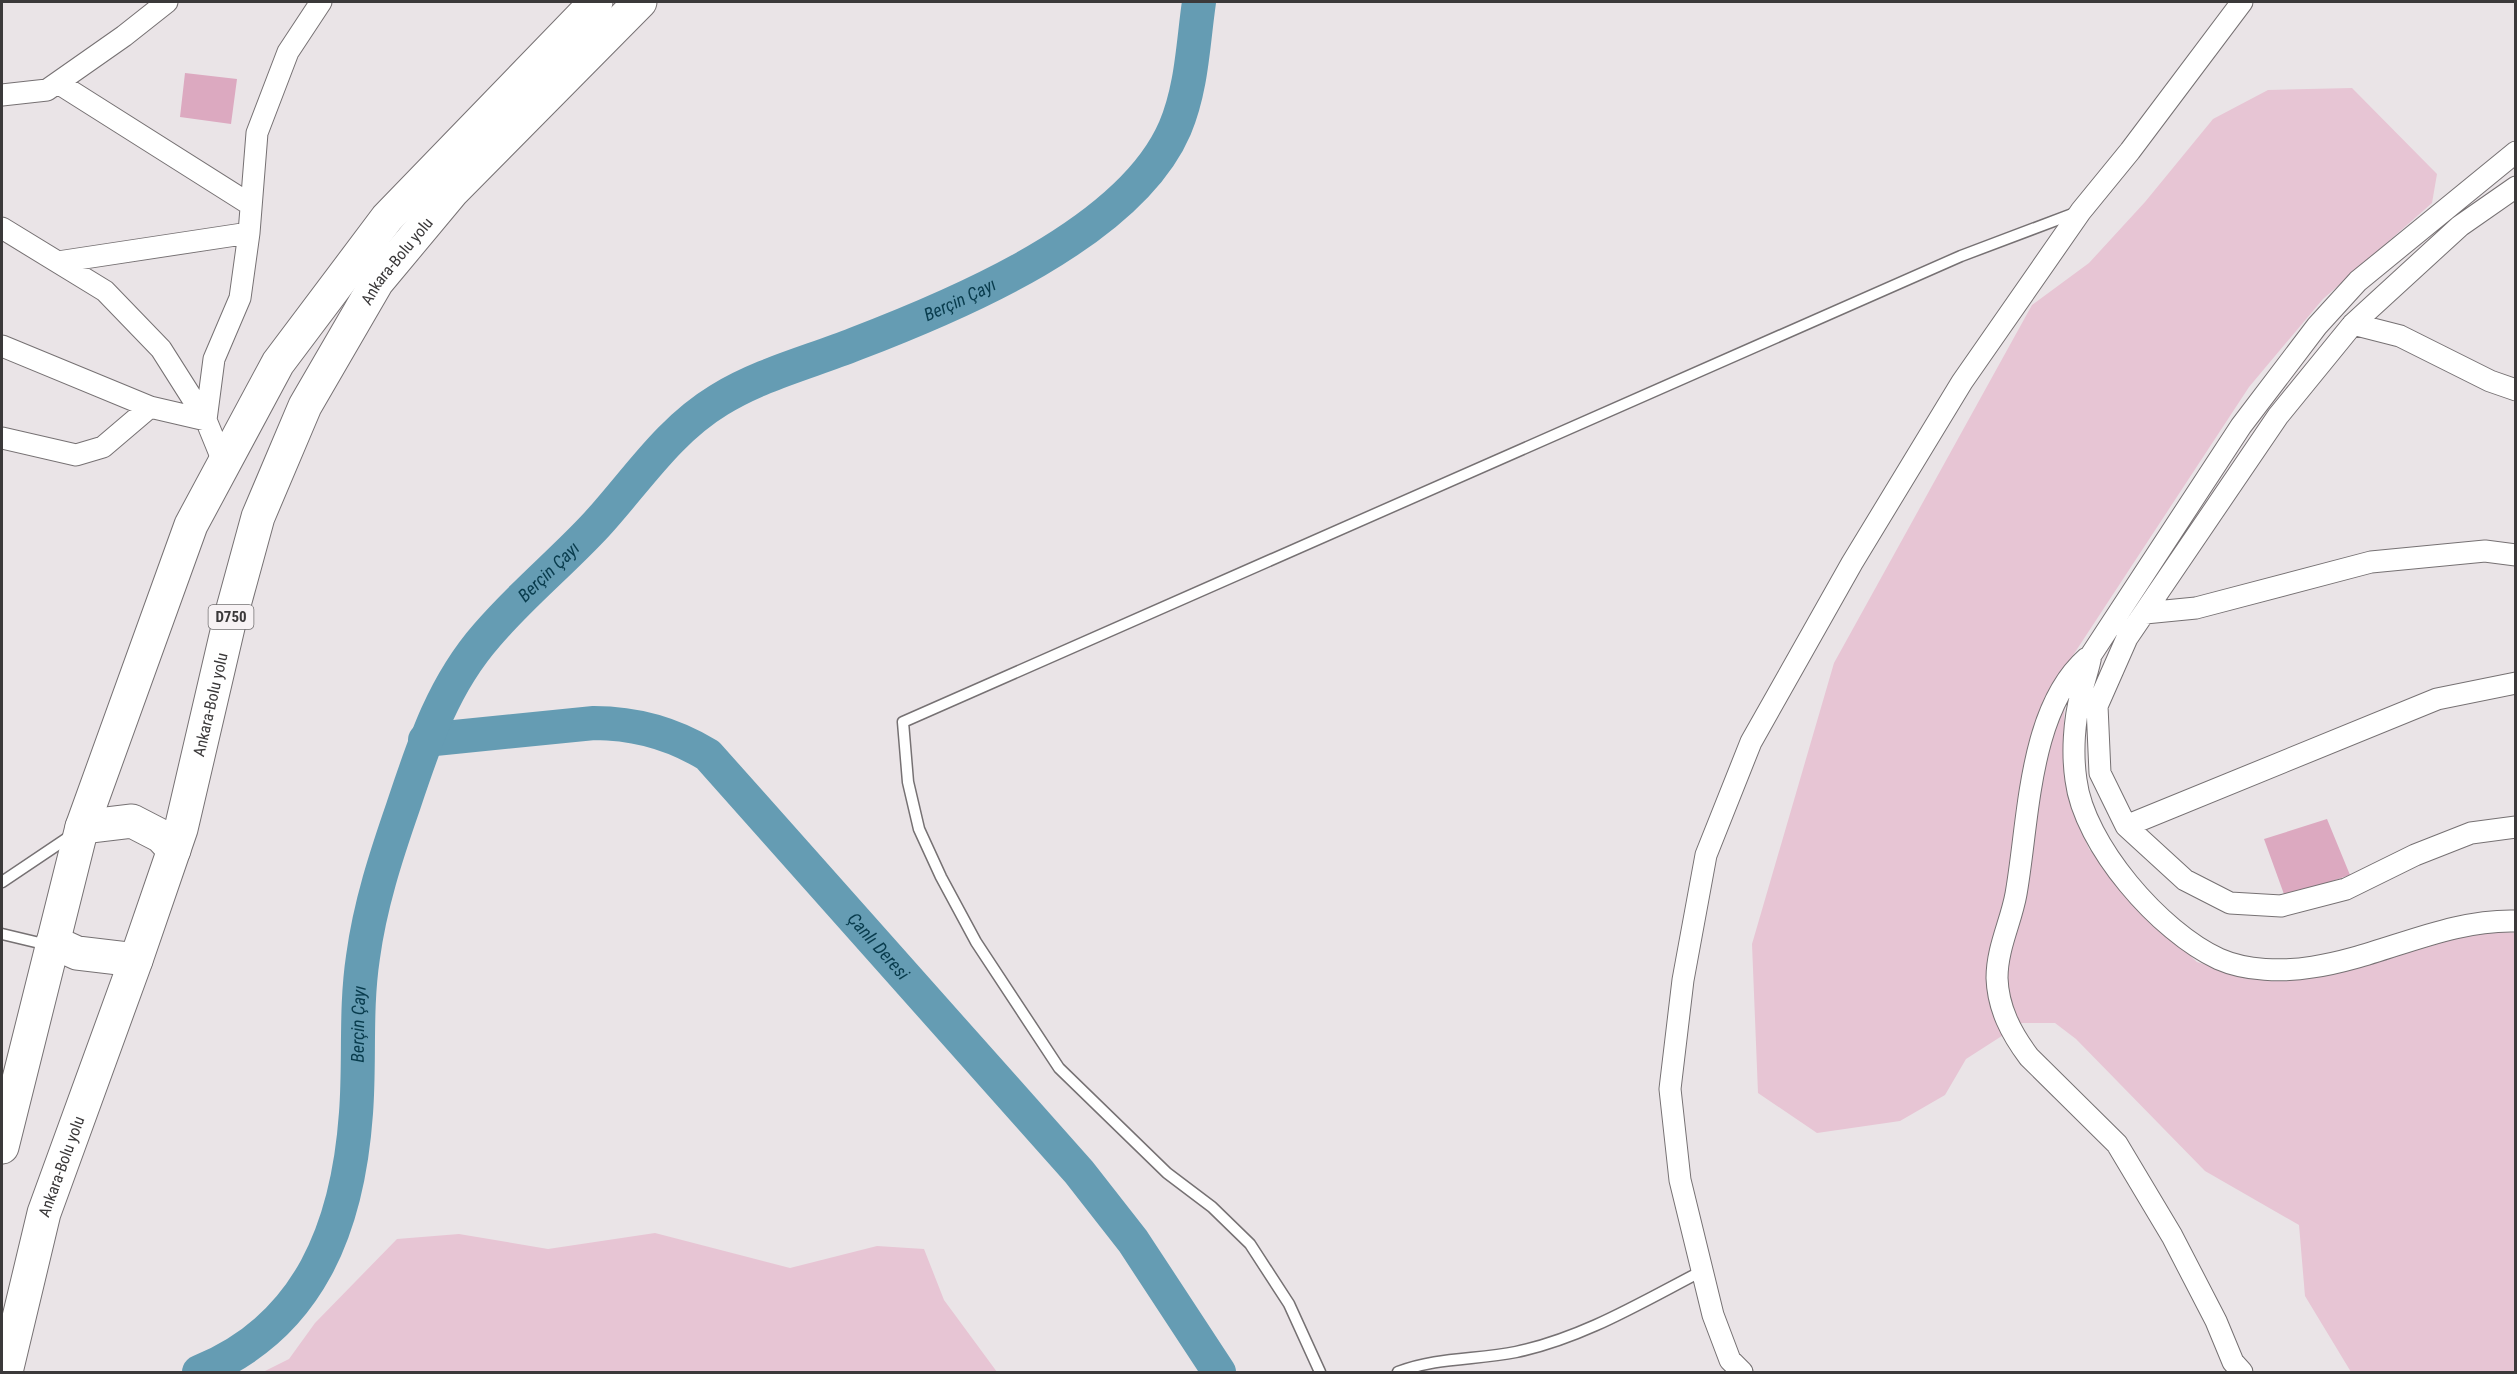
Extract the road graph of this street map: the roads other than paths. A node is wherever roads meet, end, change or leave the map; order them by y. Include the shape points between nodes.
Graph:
1 (167, 2) edge
2 (321, 2) edge
3 (596, 2) edge
4 (640, 2) edge
5 (2242, 2) edge
6 (58, 83) junction
7 (2, 95) edge
8 (2516, 152) edge
9 (2516, 187) edge
10 (251, 205) junction
11 (2081, 211) junction
12 (2, 228) edge
13 (249, 234) junction
14 (58, 262) junction
15 (2353, 324) junction
16 (2, 346) edge
17 (2516, 390) edge
18 (150, 407) junction
19 (206, 420) junction
20 (2, 438) edge
21 (224, 464) junction
22 (2516, 555) edge
23 (2145, 613) junction
24 (2091, 655) junction
25 (2516, 683) edge
26 (2126, 826) junction
27 (82, 827) junction
28 (2516, 827) edge
29 (174, 850) junction
30 (2, 882) edge
31 (2516, 921) edge
32 (2, 934) edge
33 (53, 944) junction
34 (136, 960) junction
35 (2, 1147) edge
36 (1702, 1271) junction
37 (6, 1372) edge
38 (1320, 1372) edge
39 (1398, 1372) edge
40 (1742, 1372) edge
41 (2242, 1372) edge

1 - 6 street
2 - 10 street via 288,52 257,133
3 - 21 highway, Ankara-Bolu yolu via 387,218 278,363
4 - 29 highway, Ankara-Bolu yolu / D750 via 452,192 377,282 305,406 258,517
5 - 11 street
6 - 7 street via 46,90
6 - 10 street
8 - 24 street via 2358,280 2317,326 2241,426
9 - 15 street via 2460,226
10 - 13 street
11 - 36 street via 1962,382 1852,563 1751,742 1706,855 1683,980 1670,1089 1680,1180
11 - 38 lane via 1961,256 903,722 908,782 919,829 976,942 1059,1068 1167,1173 1212,1207 1250,1244 1289,1304
12 - 14 street
13 - 14 street
13 - 19 street via 240,298 214,359
14 - 19 street via 105,291 160,349
15 - 17 street via 2400,336
15 - 23 street via 2278,416
16 - 18 street
18 - 19 street
18 - 20 street via 103,447 76,455
19 - 21 street
21 - 27 highway, Ankara-Bolu yolu via 191,525
22 - 23 street via 2485,551 2371,562 2196,608
23 - 26 street via 2127,638 2097,706 2100,773
24 - 31 street via 2080,695 2074,744 2076,782 2085,815 2134,890 2160,918 2199,948 2240,965 2297,969 2478,923
24 - 41 street via 2076,668 2051,711 2032,778 2016,897 1998,961 1999,994 2018,1043 2116,1144 2172,1236 2233,1362
25 - 26 street via 2437,699
26 - 28 street via 2185,880 2230,903 2281,906 2346,889 2415,855 2472,833
27 - 29 highway via 132,821 161,836
27 - 30 lane
27 - 33 highway, Ankara-Bolu yolu
29 - 34 highway, Ankara-Bolu yolu / D750
32 - 33 lane
33 - 34 highway via 77,953
33 - 35 highway, Ankara-Bolu yolu
34 - 37 highway, Ankara-Bolu yolu / D750 via 44,1213
36 - 39 lane via 1592,1328 1516,1352 1432,1361
36 - 40 street via 1713,1315 1731,1360

